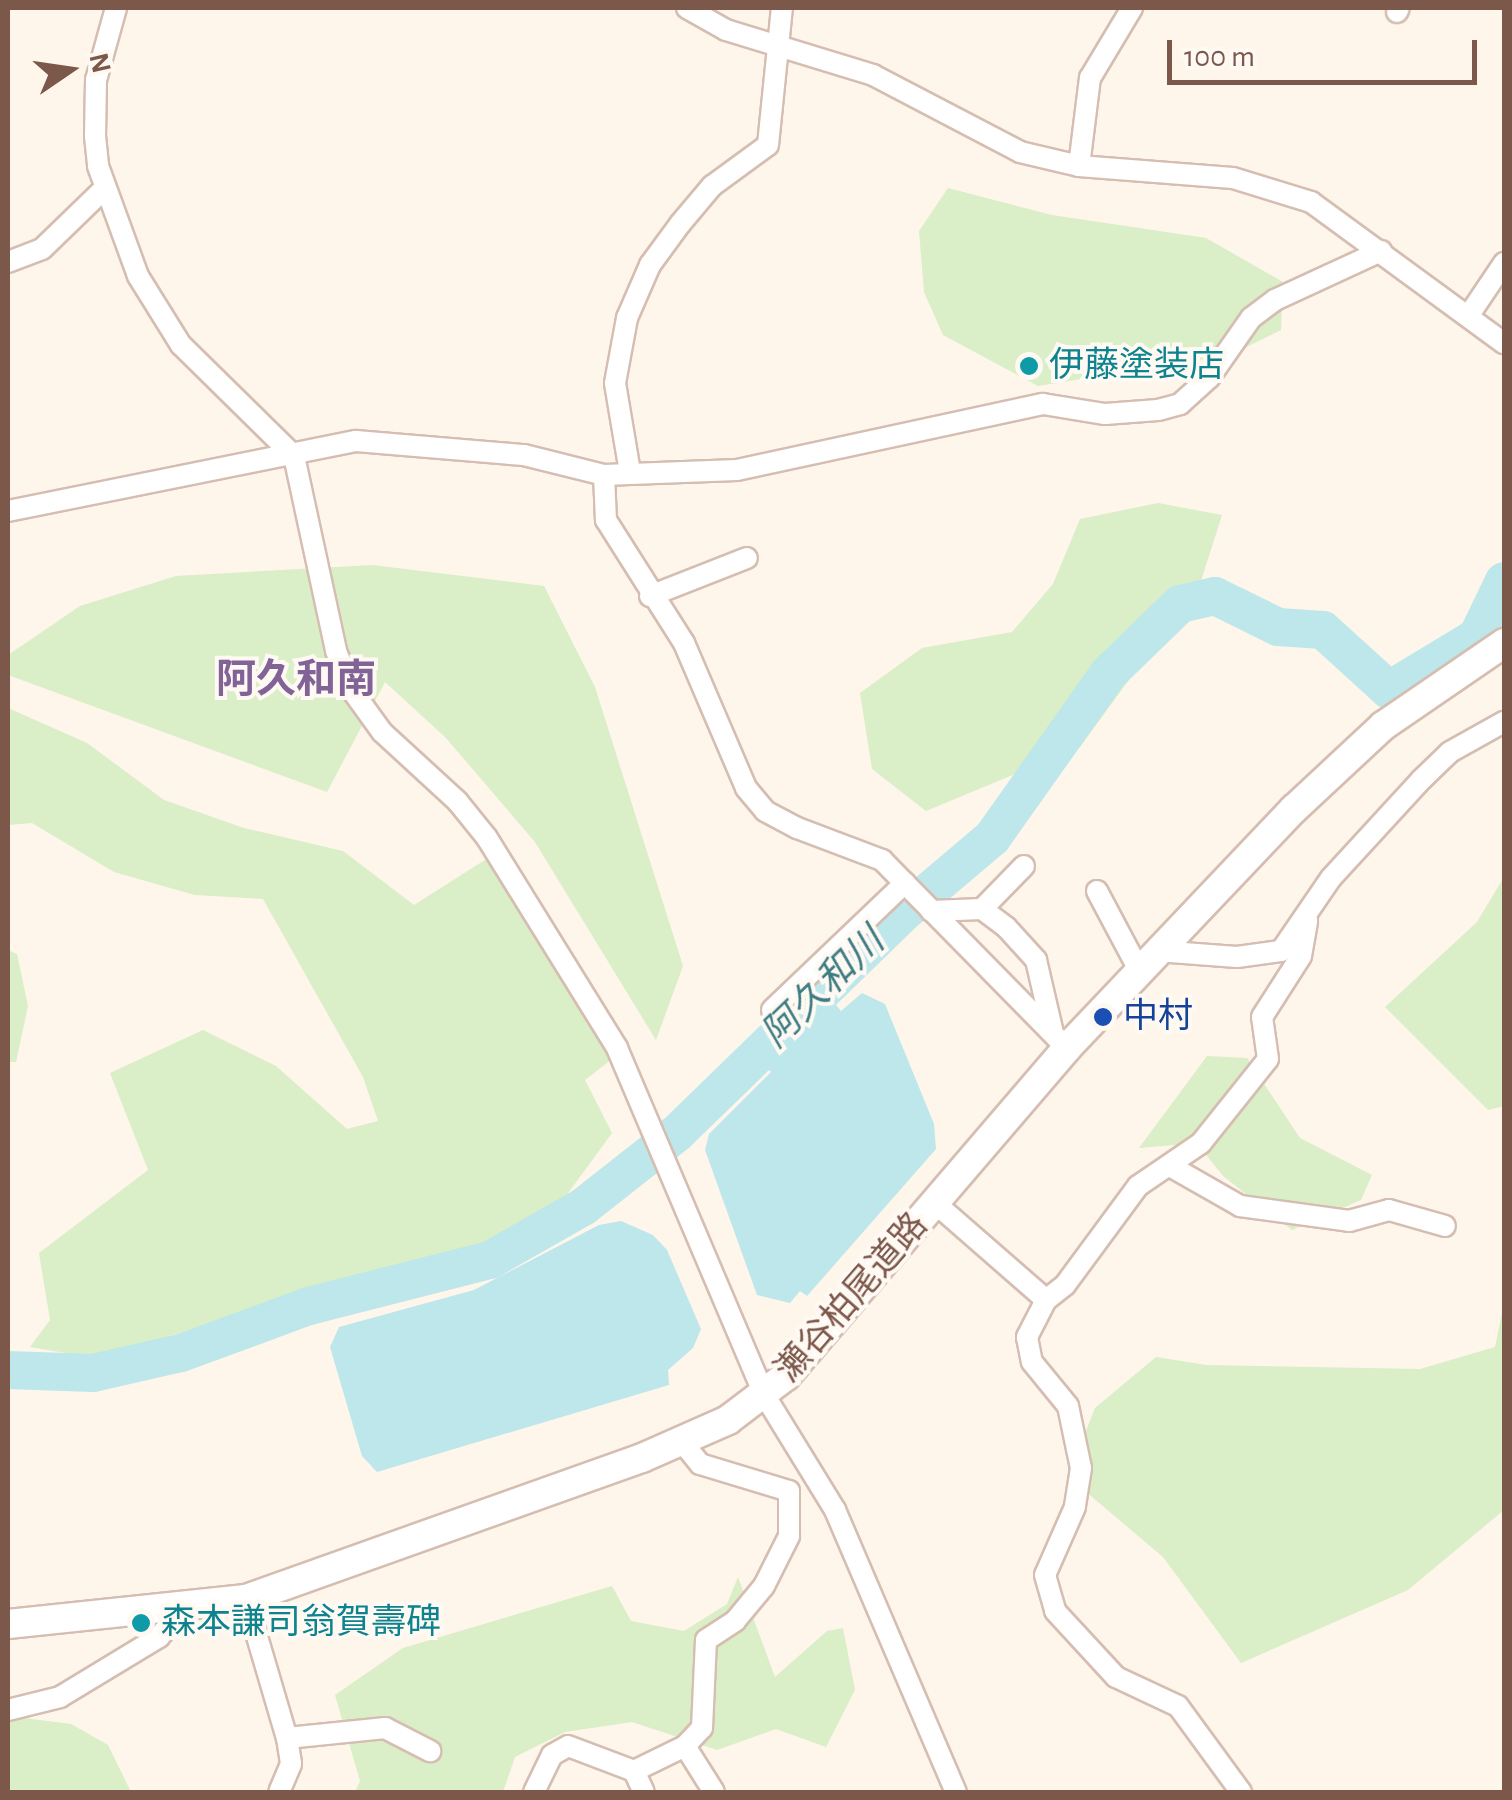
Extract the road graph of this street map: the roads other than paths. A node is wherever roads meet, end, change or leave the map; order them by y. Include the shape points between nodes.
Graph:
1 (116, 8) edge
2 (687, 8) edge
3 (782, 8) edge
4 (1132, 8) edge
5 (777, 45) junction
6 (1079, 166) junction
7 (105, 188) junction
8 (1381, 251) junction
9 (8, 262) edge
10 (1504, 263) edge
11 (1469, 315) junction
12 (1504, 343) edge
13 (294, 456) junction
14 (630, 472) junction
15 (604, 474) junction
16 (8, 511) edge
17 (747, 558) dead end
18 (650, 596) junction
19 (1504, 643) edge
20 (1504, 722) edge
21 (1024, 866) dead end
22 (908, 886) junction
23 (1097, 891) dead end
24 (982, 908) junction
25 (930, 909) junction
26 (1308, 921) junction
27 (1148, 961) junction
28 (772, 1010) dead end
29 (1060, 1041) junction
30 (1170, 1166) junction
31 (935, 1204) junction
32 (1445, 1226) dead end
33 (1046, 1300) junction
34 (765, 1396) junction
35 (682, 1442) junction
36 (246, 1599) junction
37 (184, 1607) junction
38 (8, 1624) edge
39 (8, 1710) edge
40 (288, 1738) junction
41 (685, 1746) junction
42 (430, 1751) dead end
43 (634, 1771) junction
44 (279, 1792) edge
45 (534, 1792) edge
46 (644, 1792) edge
47 (714, 1792) edge
48 (956, 1792) edge
49 (1241, 1792) edge

1 - 7 street via 94,102
2 - 5 street via 726,30
3 - 5 street
4 - 6 street via 1090,78
5 - 6 street via 874,75 1001,145
5 - 14 street via 768,145 712,186 680,224 650,264 627,318 615,383
6 - 8 street via 1187,172 1279,190 1311,202
7 - 9 street via 42,249
7 - 13 street via 157,311 200,366
8 - 11 street
8 - 14 street via 1275,300 1251,318 1209,378 1180,404 1104,414 1043,404 780,466
10 - 11 street
11 - 12 street
13 - 15 street via 356,441 427,443 570,462
13 - 16 street
13 - 34 street via 350,689 382,732 487,838 617,1048
14 - 15 street
15 - 18 street via 606,520
17 - 18 street
18 - 22 street via 684,642 746,788 765,811 882,860
19 - 27 main road, 瀬谷柏尾道路 via 1384,726
20 - 26 street via 1445,756 1331,878
21 - 24 street
22 - 25 street
22 - 28 street
23 - 27 street
24 - 25 street
24 - 29 street via 1036,960
25 - 29 street
26 - 27 street via 1281,952 1266,956
26 - 30 street via 1301,956 1262,1017 1268,1059 1201,1142
27 - 29 main road, 瀬谷柏尾道路
29 - 31 main road, 瀬谷柏尾道路
30 - 32 street via 1240,1206 1350,1220 1388,1210
30 - 33 street via 1138,1186 1065,1285
31 - 33 street
31 - 34 main road, 瀬谷柏尾道路
33 - 49 street via 1027,1337 1032,1362 1068,1406 1082,1468 1075,1508 1045,1575 1047,1592 1092,1658 1178,1706
34 - 35 main road, 瀬谷柏尾道路
34 - 48 street via 835,1510
35 - 36 main road, 瀬谷柏尾道路
35 - 41 street via 700,1464 781,1484 789,1491 791,1512 789,1536 764,1586 735,1621 706,1640 702,1728
36 - 37 main road, 瀬谷柏尾道路
36 - 40 street
37 - 38 main road, 瀬谷柏尾道路
37 - 39 street via 160,1637 60,1697
40 - 42 street via 386,1728
40 - 44 street via 291,1764
41 - 43 street
41 - 47 street
43 - 45 street via 568,1746 552,1755
43 - 46 street

